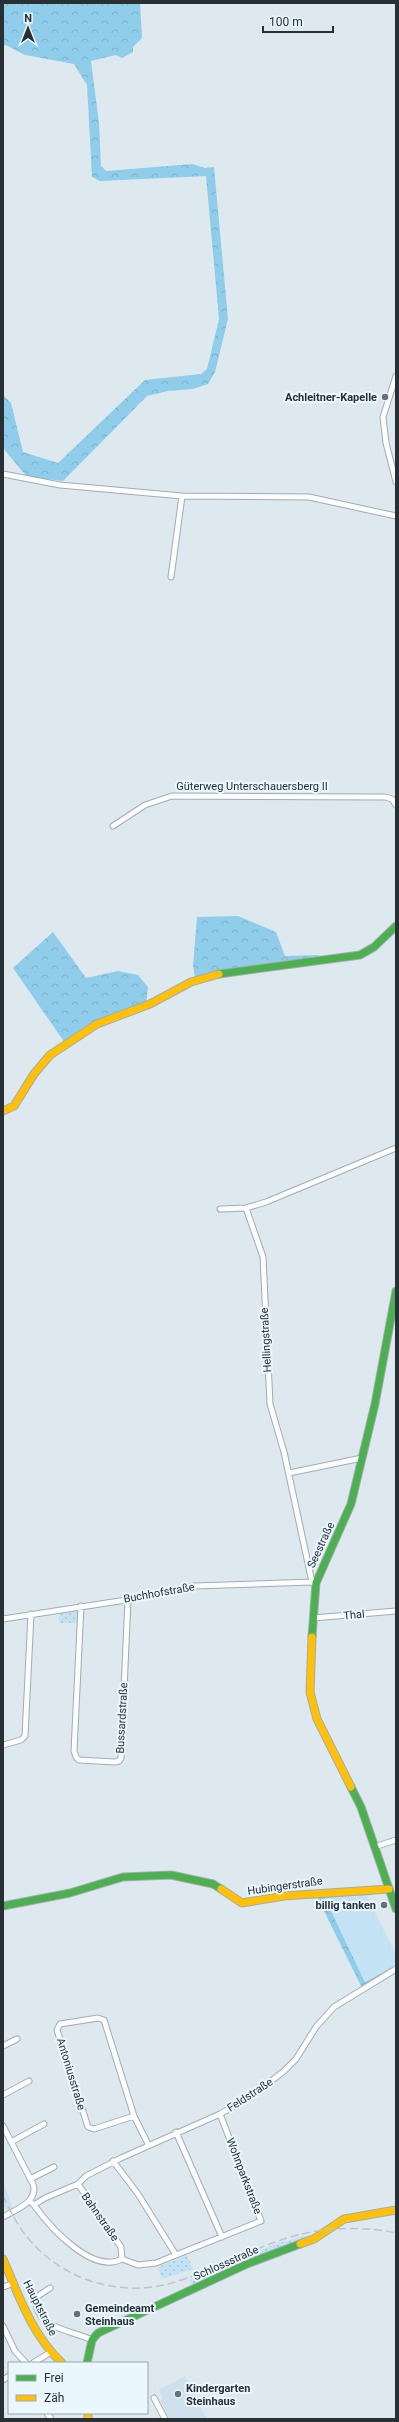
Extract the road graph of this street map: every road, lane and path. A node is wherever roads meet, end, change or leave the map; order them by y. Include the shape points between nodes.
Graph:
1 (396, 376) edge
2 (3, 474) edge
3 (396, 482) edge
4 (182, 496) junction
5 (396, 516) edge
6 (171, 577) dead end
7 (396, 805) edge
8 (113, 826) dead end
9 (396, 926) edge
10 (3, 1112) edge
11 (396, 1148) edge
12 (246, 1208) junction
13 (220, 1209) dead end
14 (396, 1291) edge
15 (362, 1458) junction
16 (289, 1473) junction
17 (314, 1583) junction
18 (128, 1599) junction
19 (81, 1606) junction
20 (396, 1611) edge
21 (31, 1614) junction
22 (3, 1618) edge
23 (313, 1618) junction
24 (3, 1745) edge
25 (396, 1840) edge
26 (374, 1848) junction
27 (389, 1889) junction
28 (3, 1906) edge
29 (396, 1909) edge
30 (396, 1969) edge
31 (17, 2039) dead end
32 (3, 2046) edge
33 (29, 2082) dead end
34 (3, 2095) edge
35 (220, 2114) junction
36 (134, 2116) junction
37 (44, 2124) dead end
38 (3, 2126) edge
39 (176, 2132) junction
40 (11, 2142) junction
41 (148, 2144) junction
42 (113, 2162) junction
43 (54, 2167) dead end
44 (30, 2179) junction
45 (78, 2184) junction
46 (30, 2200) junction
47 (34, 2205) junction
48 (396, 2210) edge
49 (3, 2217) edge
50 (222, 2237) junction
51 (176, 2256) junction
52 (3, 2259) edge
53 (122, 2259) junction
54 (14, 2283) junction
55 (3, 2287) edge
56 (50, 2288) dead end
57 (3, 2326) edge
58 (92, 2340) junction
59 (51, 2352) junction
60 (25, 2362) edge
61 (35, 2362) edge
62 (61, 2362) edge
63 (87, 2362) edge
64 (154, 2398) dead end
65 (165, 2419) edge

1 - 3 street via 383,417 387,449
2 - 4 street via 60,485
4 - 5 street via 309,497
4 - 6 street
7 - 8 street, Güterweg Unterschauersberg II via 392,799 385,797 172,796 145,805
9 - 10 street via 374,947 360,955 207,977 191,982 150,1004 97,1024 50,1056 34,1074 14,1106
11 - 12 street
12 - 13 street
12 - 16 street, Hellingstraße via 263,1257 270,1404
14 - 15 street, Seestraße
15 - 16 street
15 - 17 street, Seestraße via 345,1519
16 - 17 street, Hellingstraße
17 - 18 street, Buchhofstraße via 194,1586
17 - 23 street, Seestraße
18 - 19 street, Buchhofstraße
18 - 19 street, Bussardstraße via 121,1758 115,1762 80,1760 76,1757
19 - 21 street, Buchhofstraße
20 - 23 street, Thal
21 - 22 street, Buchhofstraße
21 - 24 street via 25,1736 22,1740
23 - 26 street, Seestraße via 309,1673 313,1705 326,1739 361,1807
25 - 26 street
26 - 27 street, Seestraße
27 - 28 street, Hubingerstraße via 284,1896 242,1903 212,1884 171,1875 157,1875 123,1877 70,1893
27 - 29 street, Seestraße
30 - 35 street, Feldstraße via 334,2007 316,2027 296,2059 284,2072 252,2096
31 - 32 street
33 - 34 street
35 - 39 street, Feldstraße
35 - 50 street, Wohnparkstraße via 262,2221
36 - 36 street, Antoniusstraße via 104,2020 98,2018 60,2024 58,2030 88,2127 94,2129
36 - 41 street, Antoniusstraße
37 - 40 street
38 - 40 street
39 - 41 street, Feldstraße
39 - 50 street
40 - 44 street
41 - 42 street, Feldstraße
42 - 45 street, Feldstraße via 86,2176
42 - 51 street via 138,2194
43 - 44 street
44 - 46 street via 34,2191
45 - 47 street, Bahnstraße
45 - 53 street, Bahnstraße via 121,2247
46 - 47 street
46 - 49 street
47 - 53 street via 53,2230 73,2247 105,2261 115,2262
48 - 58 street, Schlossstraße via 338,2222 314,2239 247,2264 98,2333
50 - 51 street, Wohnparkstraße
51 - 53 street, Wohnparkstraße via 150,2264 133,2264
52 - 54 street, Hauptstraße
54 - 55 street
54 - 59 street, Hauptstraße via 32,2323
56 - 58 street via 35,2298 44,2320 52,2326
57 - 60 street via 15,2351
58 - 63 street
59 - 61 street
59 - 62 street, Hauptstraße
64 - 65 street

